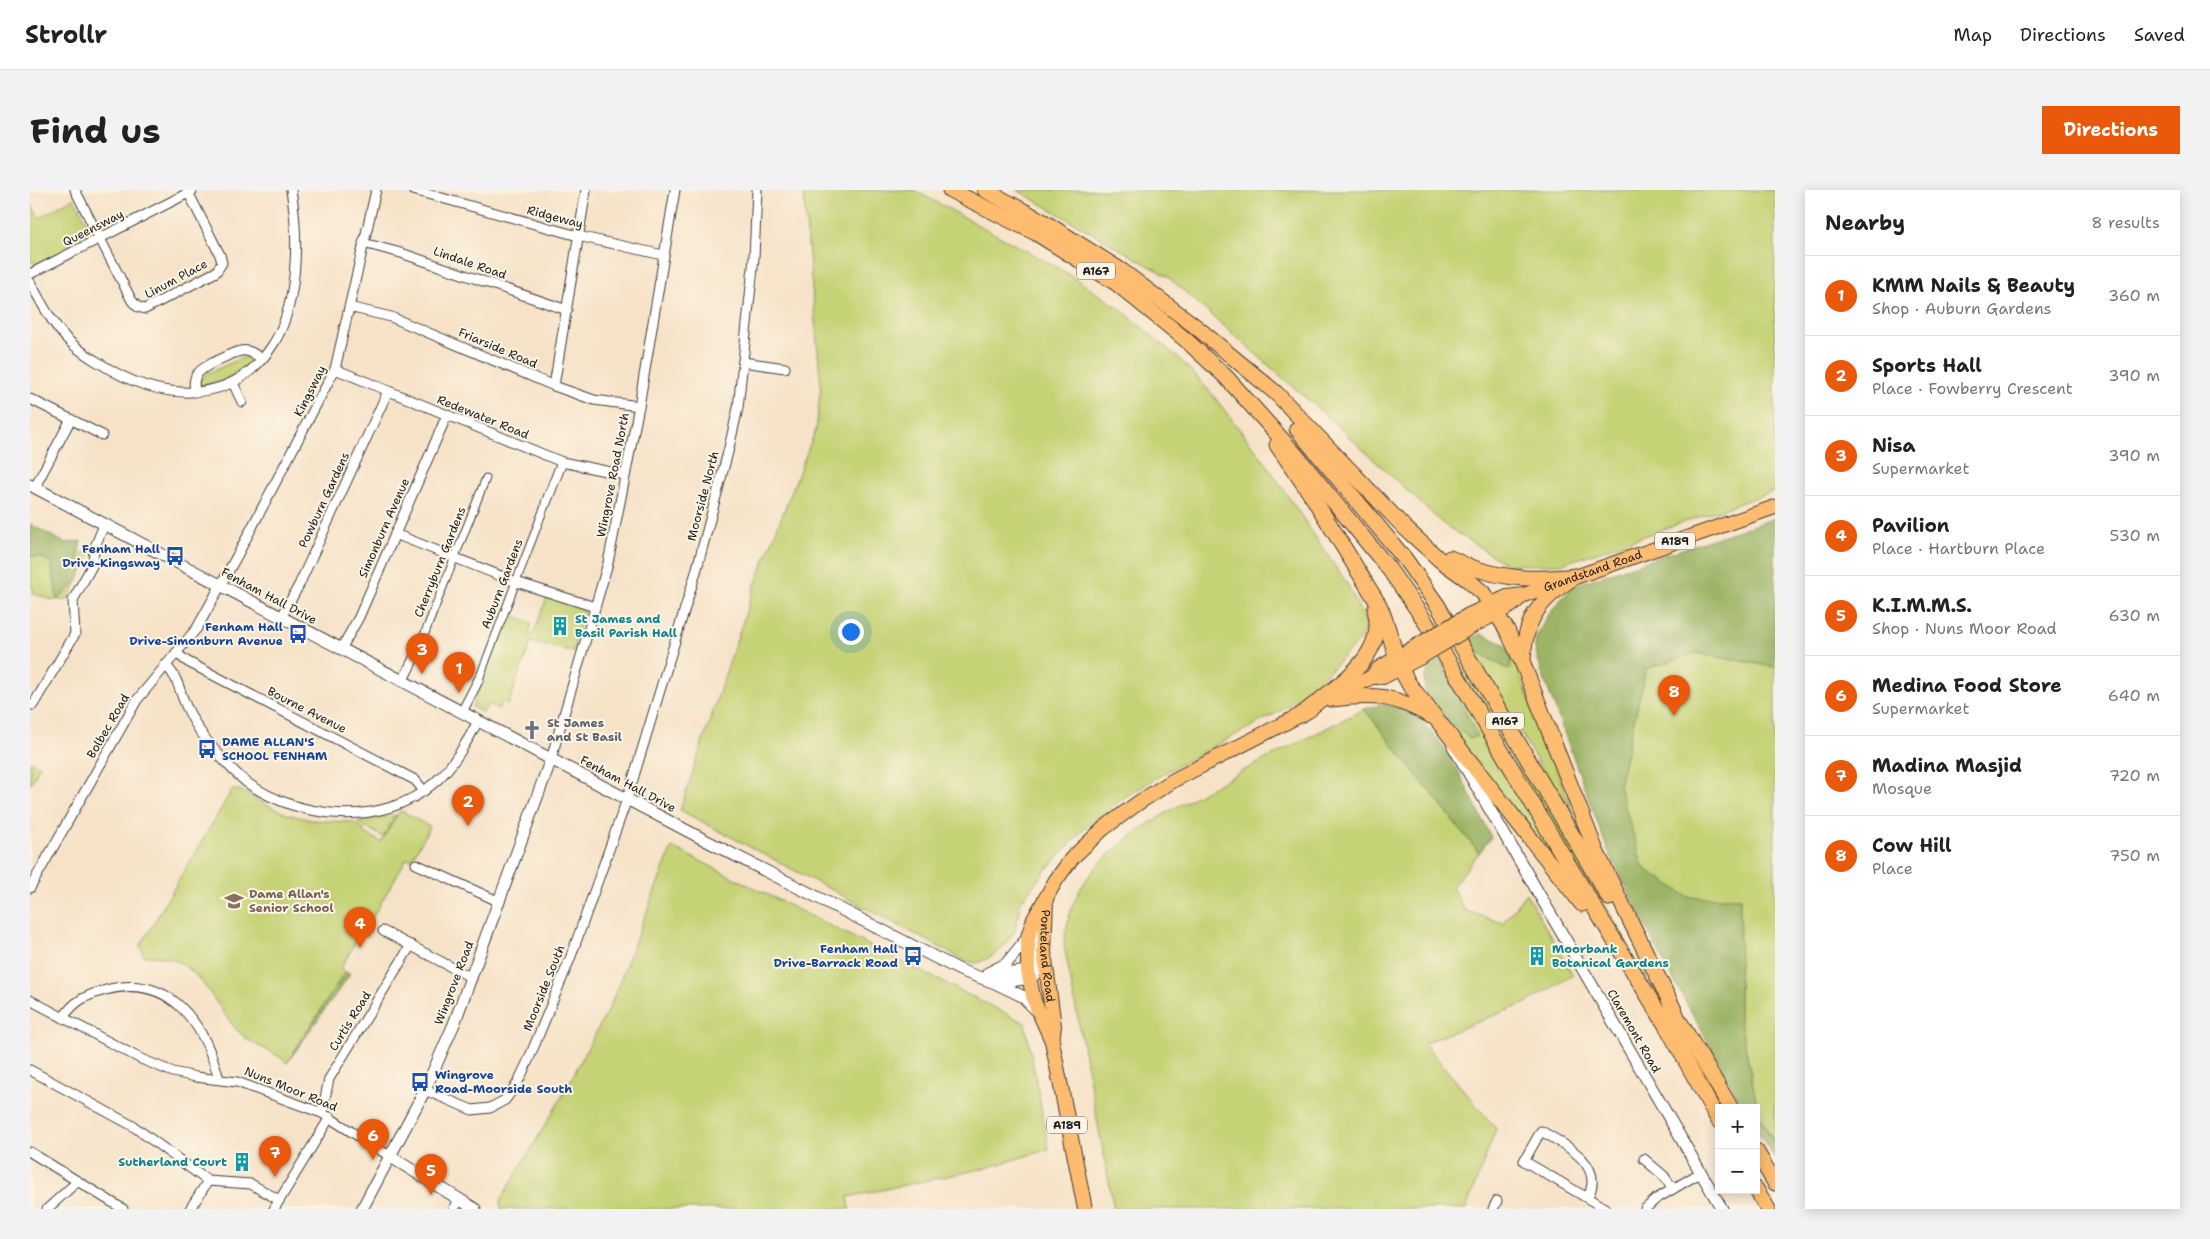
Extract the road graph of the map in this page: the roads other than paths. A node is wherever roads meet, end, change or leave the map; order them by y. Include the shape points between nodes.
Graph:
1 (75, 190) edge
2 (291, 190) edge
3 (376, 190) edge
4 (413, 190) edge
5 (586, 190) edge
6 (675, 190) edge
7 (757, 190) edge
8 (950, 190) edge
9 (985, 190) edge
10 (190, 191) edge
11 (578, 236) junction
12 (100, 238) junction
13 (364, 243) junction
14 (663, 255) junction
15 (30, 274) edge
16 (30, 282) edge
17 (349, 307) junction
18 (567, 310) junction
19 (262, 359) junction
20 (743, 362) junction
21 (1237, 363) junction
22 (785, 368) dead end
23 (335, 369) junction
24 (1226, 377) junction
25 (233, 383) junction
26 (554, 386) junction
27 (388, 391) junction
28 (195, 392) junction
29 (30, 399) edge
30 (242, 402) dead end
31 (639, 406) junction
32 (446, 415) junction
33 (71, 419) junction
34 (102, 435) dead end
35 (562, 462) junction
36 (625, 475) junction
37 (486, 478) dead end
38 (32, 486) edge
39 (546, 503) joint
40 (1775, 507) edge
41 (104, 525) junction
42 (1405, 528) junction
43 (394, 534) junction
44 (455, 558) junction
45 (1576, 576) junction
46 (516, 582) junction
47 (1367, 584) junction
48 (221, 586) junction
49 (596, 607) junction
50 (1493, 609) junction
51 (281, 618) junction
52 (419, 648) joint
53 (341, 649) junction
54 (176, 653) junction
55 (1399, 663) junction
56 (1523, 664) junction
57 (165, 665) junction
58 (479, 679) joint
59 (402, 682) junction
60 (1331, 698) junction
61 (30, 705) edge
62 (462, 712) junction
63 (1301, 715) junction
64 (1434, 718) junction
65 (478, 721) junction
66 (1447, 734) junction
67 (551, 759) junction
68 (424, 791) junction
69 (627, 800) junction
70 (416, 864) dead end
71 (30, 888) edge
72 (500, 902) junction
73 (1046, 904) junction
74 (383, 931) dead end
75 (1028, 937) junction
76 (411, 945) junction
77 (979, 976) junction
78 (1035, 976) junction
79 (472, 978) junction
80 (995, 983) junction
81 (30, 1000) edge
82 (1038, 1012) junction
83 (63, 1018) junction
84 (1671, 1021) junction
85 (1052, 1041) junction
86 (30, 1070) edge
87 (219, 1079) junction
88 (425, 1090) junction
89 (1728, 1104) edge
90 (1715, 1113) edge
91 (326, 1115) junction
92 (30, 1152) edge
93 (391, 1157) junction
94 (1760, 1158) edge
95 (1644, 1159) dead end
96 (1700, 1173) junction
97 (78, 1181) junction
98 (208, 1181) junction
99 (1775, 1183) edge
100 (1673, 1189) junction
101 (1759, 1194) edge
102 (1587, 1198) junction
103 (279, 1200) junction
104 (456, 1204) edge
105 (48, 1209) edge
106 (123, 1209) edge
107 (190, 1209) edge
108 (274, 1209) edge
109 (362, 1209) edge
110 (475, 1209) edge
111 (1085, 1209) edge
112 (1606, 1209) edge
113 (1645, 1209) edge
114 (1722, 1209) edge
115 (1768, 1209) edge

1 - 12 street
2 - 19 street via 296,250 290,296 278,337
3 - 13 street, Kingsway
4 - 11 street, Ridgeway
5 - 11 street
6 - 14 street, Wingrove Road North
7 - 20 street, Moorside North via 754,258
8 - 24 highway, A167 via 1036,233 1116,283
9 - 21 highway, A167 via 1122,271 1195,326
10 - 12 street, Queensway
10 - 12 street, Linum Place via 222,263 216,272 152,306 145,309 132,301
11 - 14 street, Ridgeway
11 - 18 street
12 - 15 street, Queensway
13 - 17 street, Kingsway
13 - 18 street, Lindale Road
14 - 31 street, Wingrove Road North
16 - 28 street via 53,323 88,356 138,383 169,392
17 - 23 street, Kingsway
17 - 26 street, Friarside Road via 391,317
18 - 26 street
19 - 25 street
19 - 28 street via 241,350 208,366 198,373 194,381
20 - 22 street
20 - 69 street, Moorside North via 738,408 706,535
21 - 42 highway via 1276,393
21 - 84 highway, A167 via 1310,442 1405,559 1438,606
23 - 27 street, Redewater Road
23 - 48 street, Kingsway
24 - 47 highway via 1314,499
24 - 84 highway, A167 via 1302,461 1389,569 1423,618 1571,869
25 - 28 street via 220,389
25 - 30 street
26 - 31 street, Friarside Road via 594,400
27 - 32 street, Redewater Road
27 - 51 street, Powburn Gardens
29 - 33 street
31 - 36 street, Wingrove Road North
32 - 35 street, Redewater Road
32 - 43 street, Simonburn Avenue
33 - 34 street
33 - 38 street
35 - 36 street, Redewater Road
35 - 39 street, Auburn Gardens
36 - 49 street, Wingrove Road North
37 - 44 street, Cherryburn Gardens
38 - 41 street, Fenham Hall Drive
39 - 46 street, Auburn Gardens
40 - 45 main road, Grandstand Road / A189
41 - 48 street, Fenham Hall Drive
41 - 61 street via 94,549 93,564 73,600 75,634
42 - 45 highway via 1451,559 1486,572 1528,579
42 - 50 highway via 1440,560 1476,586
43 - 44 street
43 - 53 street, Simonburn Avenue
44 - 46 street
44 - 52 street, Cherryburn Gardens
45 - 50 main road, Grandstand Road / A189 via 1524,595 1507,597
45 - 56 highway via 1553,591 1535,612 1526,632
46 - 49 street
46 - 58 street, Auburn Gardens
47 - 55 highway via 1386,620
47 - 63 highway via 1378,619 1375,644 1349,676
48 - 51 street, Fenham Hall Drive
48 - 54 street, Bolbec Road via 197,628
49 - 67 street, Wingrove Road North
50 - 55 main road, Grandstand Road / A189, bridge
50 - 56 highway via 1508,630
51 - 53 street, Fenham Hall Drive
52 - 59 street, Cherryburn Gardens
53 - 59 street, Fenham Hall Drive
54 - 57 street, Bolbec Road
54 - 68 street, Bourne Avenue via 415,780
55 - 60 main road, Grandstand Road / A189 via 1378,669 1372,677
55 - 64 highway via 1409,684
56 - 84 highway via 1596,851
57 - 68 street via 173,672 186,707 212,748 242,778 269,795 297,807 328,814 351,814 400,804
57 - 71 street, Bolbec Road via 137,700
58 - 62 street, Auburn Gardens
59 - 62 street, Fenham Hall Drive
60 - 63 main road, Grandstand Road / A189
60 - 64 highway via 1383,696 1401,701
62 - 65 street, Fenham Hall Drive
63 - 73 main road, Grandstand Road / A189 via 1174,780 1104,828 1072,858 1056,880
64 - 66 highway
65 - 67 street, Fenham Hall Drive
65 - 68 street via 441,776
66 - 84 highway via 1572,890
66 - 96 street, Claremont Road via 1459,760
67 - 69 street, Fenham Hall Drive
67 - 72 street, Wingrove Road
69 - 77 street, Fenham Hall Drive via 904,943
69 - 88 street, Moorside South via 570,959 516,1084 505,1100 490,1108 472,1110
70 - 72 street
72 - 79 street, Wingrove Road
73 - 75 main road, Ponteland Road / A189 via 1034,919
73 - 78 main road, Ponteland Road / A189 via 1044,952
74 - 76 street
75 - 77 street via 1006,964
75 - 78 main road, Ponteland Road / A189
76 - 79 street
76 - 91 street, Curtis Road via 329,1079
77 - 78 street
77 - 80 street, Fenham Hall Drive
78 - 80 street, Fenham Hall Drive
78 - 82 main road, Ponteland Road / A189
78 - 85 main road, Ponteland Road / A189 via 1054,1026
79 - 88 street, Wingrove Road
80 - 82 street via 1029,1001
81 - 83 street, Nuns Moor Road
82 - 85 main road, Ponteland Road / A189
83 - 87 street, Nuns Moor Road via 173,1072
83 - 87 street via 71,1006 85,997 118,986 149,988 163,993 176,1001 199,1029
84 - 89 highway, A167
84 - 90 highway, A167
85 - 111 main road, Ponteland Road / A189
86 - 98 street via 133,1126
87 - 91 street, Nuns Moor Road via 237,1082
88 - 93 street, Wingrove Road
91 - 93 street, Nuns Moor Road
91 - 103 street
92 - 97 street
93 - 104 street, Nuns Moor Road
93 - 109 street, Wingrove Road
94 - 99 highway
95 - 100 street via 1658,1169
96 - 100 street
96 - 114 street, Claremont Road
97 - 105 street
97 - 106 street
98 - 103 street via 251,1184
98 - 107 street
100 - 113 street
101 - 115 highway
102 - 102 street via 1524,1161 1541,1131 1575,1150 1591,1172 1593,1184
102 - 112 street
103 - 108 street
104 - 110 street, Nuns Moor Road

